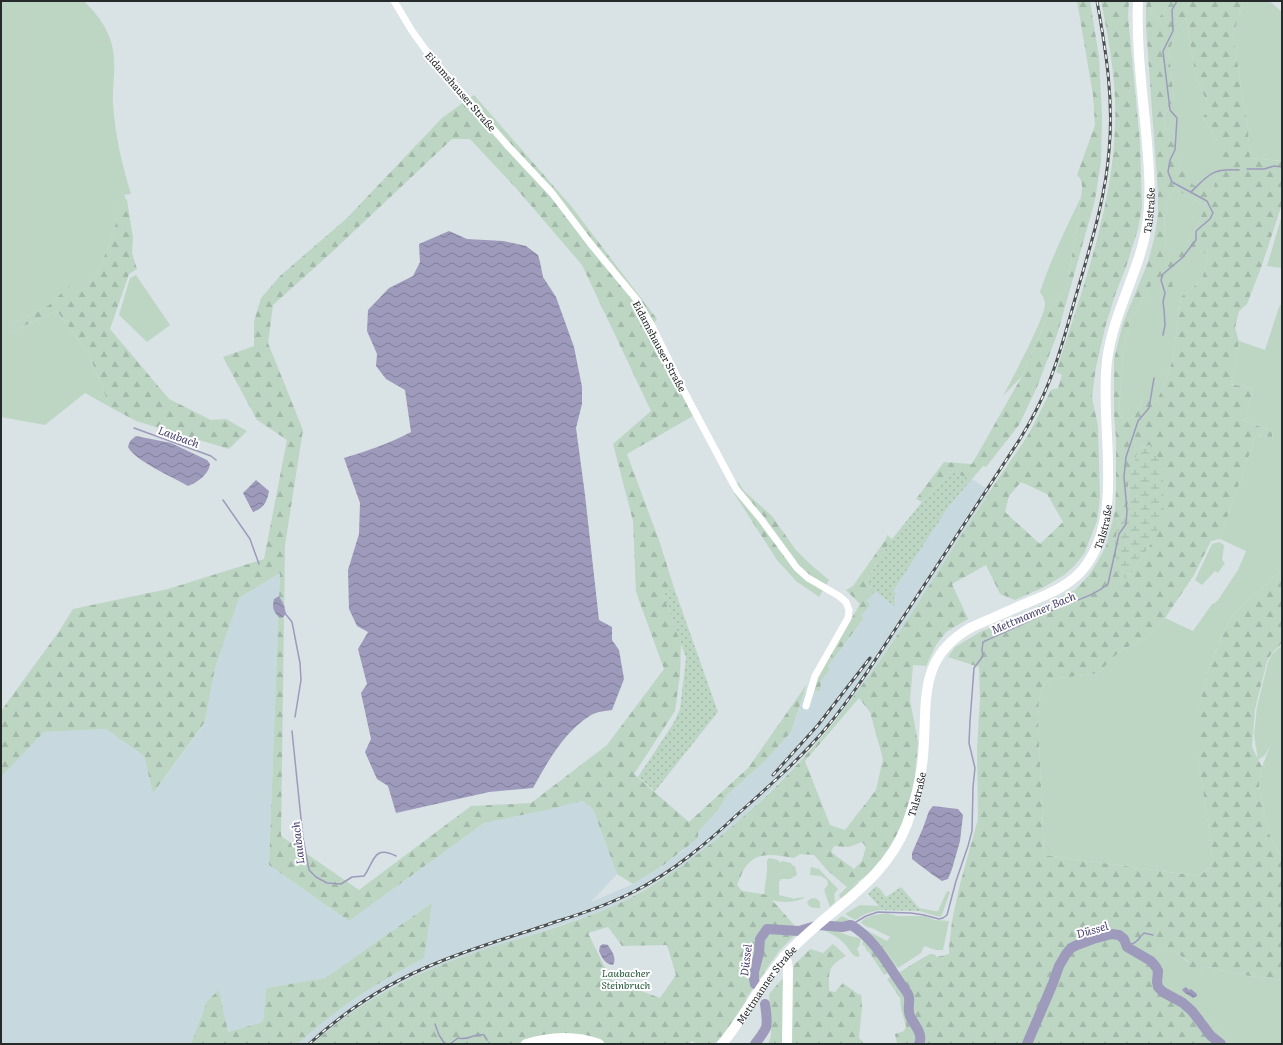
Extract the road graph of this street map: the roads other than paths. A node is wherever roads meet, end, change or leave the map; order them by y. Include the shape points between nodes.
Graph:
1 (394, 1) edge
2 (1138, 1) edge
3 (806, 706) dead end
4 (814, 928) joint
5 (784, 956) junction
6 (526, 1044) edge
7 (599, 1044) edge
8 (722, 1044) edge
9 (787, 1044) edge

1 - 3 street, Eidamshauser Straße via 430,56 552,193 636,300 736,489 797,568 808,578 839,596 848,606 848,618 815,676
2 - 4 main road, Talstraße via 1139,56 1148,162 1148,217 1141,251 1118,316 1107,362 1105,395 1108,473 1107,509 1103,531 1086,566 1062,587 970,628 957,635 944,648 935,664 926,694 922,767 906,826 885,863 872,878
4 - 5 main road, Mettmanner Straße
5 - 8 main road, Mettmanner Straße
5 - 9 main road via 788,969
6 - 7 main road via 568,1037

